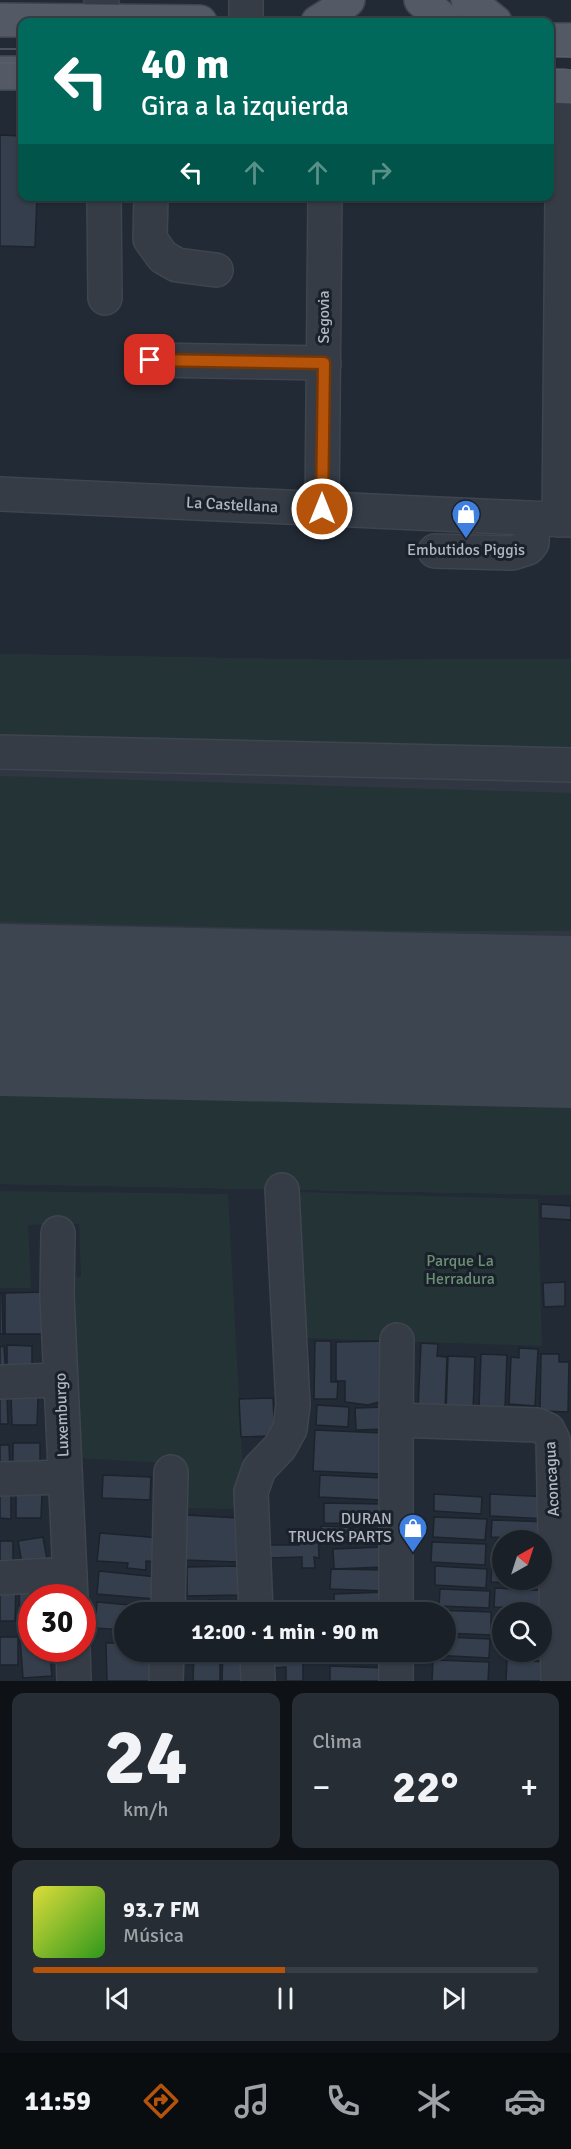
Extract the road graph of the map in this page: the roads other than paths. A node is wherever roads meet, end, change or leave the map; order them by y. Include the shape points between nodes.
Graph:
1 (246, 0) edge
2 (348, 0) edge
3 (421, 0) edge
4 (468, 0) edge
5 (103, 11) edge
6 (0, 14) edge
7 (165, 18) edge
8 (246, 18) edge
9 (324, 18) edge
10 (441, 18) edge
11 (490, 18) edge
12 (554, 40) edge
13 (571, 40) edge
14 (0, 73) edge
15 (18, 73) edge
16 (561, 86) edge
17 (105, 201) edge
18 (151, 201) edge
19 (325, 201) edge
20 (216, 270) dead end
21 (105, 298) dead end
22 (150, 360) dead end
23 (324, 363) junction
24 (0, 494) edge
25 (322, 509) junction
26 (554, 519) edge
27 (435, 551) dead end
28 (0, 752) edge
29 (571, 765) edge
30 (282, 1190) dead end
31 (58, 1233) dead end
32 (397, 1340) dead end
33 (60, 1380) junction
34 (0, 1382) edge
35 (396, 1420) junction
36 (171, 1472) dead end
37 (64, 1477) junction
38 (0, 1479) edge
39 (0, 1578) edge
40 (53, 1584) edge
41 (71, 1584) edge
42 (168, 1602) edge
43 (256, 1602) edge
44 (396, 1602) edge
45 (73, 1662) edge
46 (166, 1662) edge
47 (257, 1662) edge
48 (396, 1662) edge
49 (74, 1681) edge
50 (166, 1681) edge
51 (258, 1681) edge
52 (396, 1681) edge
53 (558, 1681) edge

1 - 8 street
2 - 9 main road
3 - 10 main road
4 - 11 main road
5 - 6 main road
5 - 7 main road
12 - 13 main road
14 - 15 main road
16 - 26 street
17 - 21 street
18 - 20 street via 150,239 162,257 177,265
19 - 23 street, Segovia
22 - 23 street
23 - 25 street, Segovia
24 - 25 street, La Castellana
25 - 26 street, La Castellana
26 - 27 street via 528,548 512,553
28 - 29 street
30 - 43 street via 293,1406 290,1429 280,1447 259,1469 251,1492
31 - 33 street, Luxemburgo
32 - 35 street
33 - 34 street
33 - 37 street, Luxemburgo
35 - 44 street
35 - 53 street, Aconcagua via 537,1425 548,1430 553,1440
36 - 42 street
37 - 38 street
37 - 41 street, Luxemburgo
39 - 40 street
45 - 49 street
46 - 50 street
47 - 51 street
48 - 52 street

